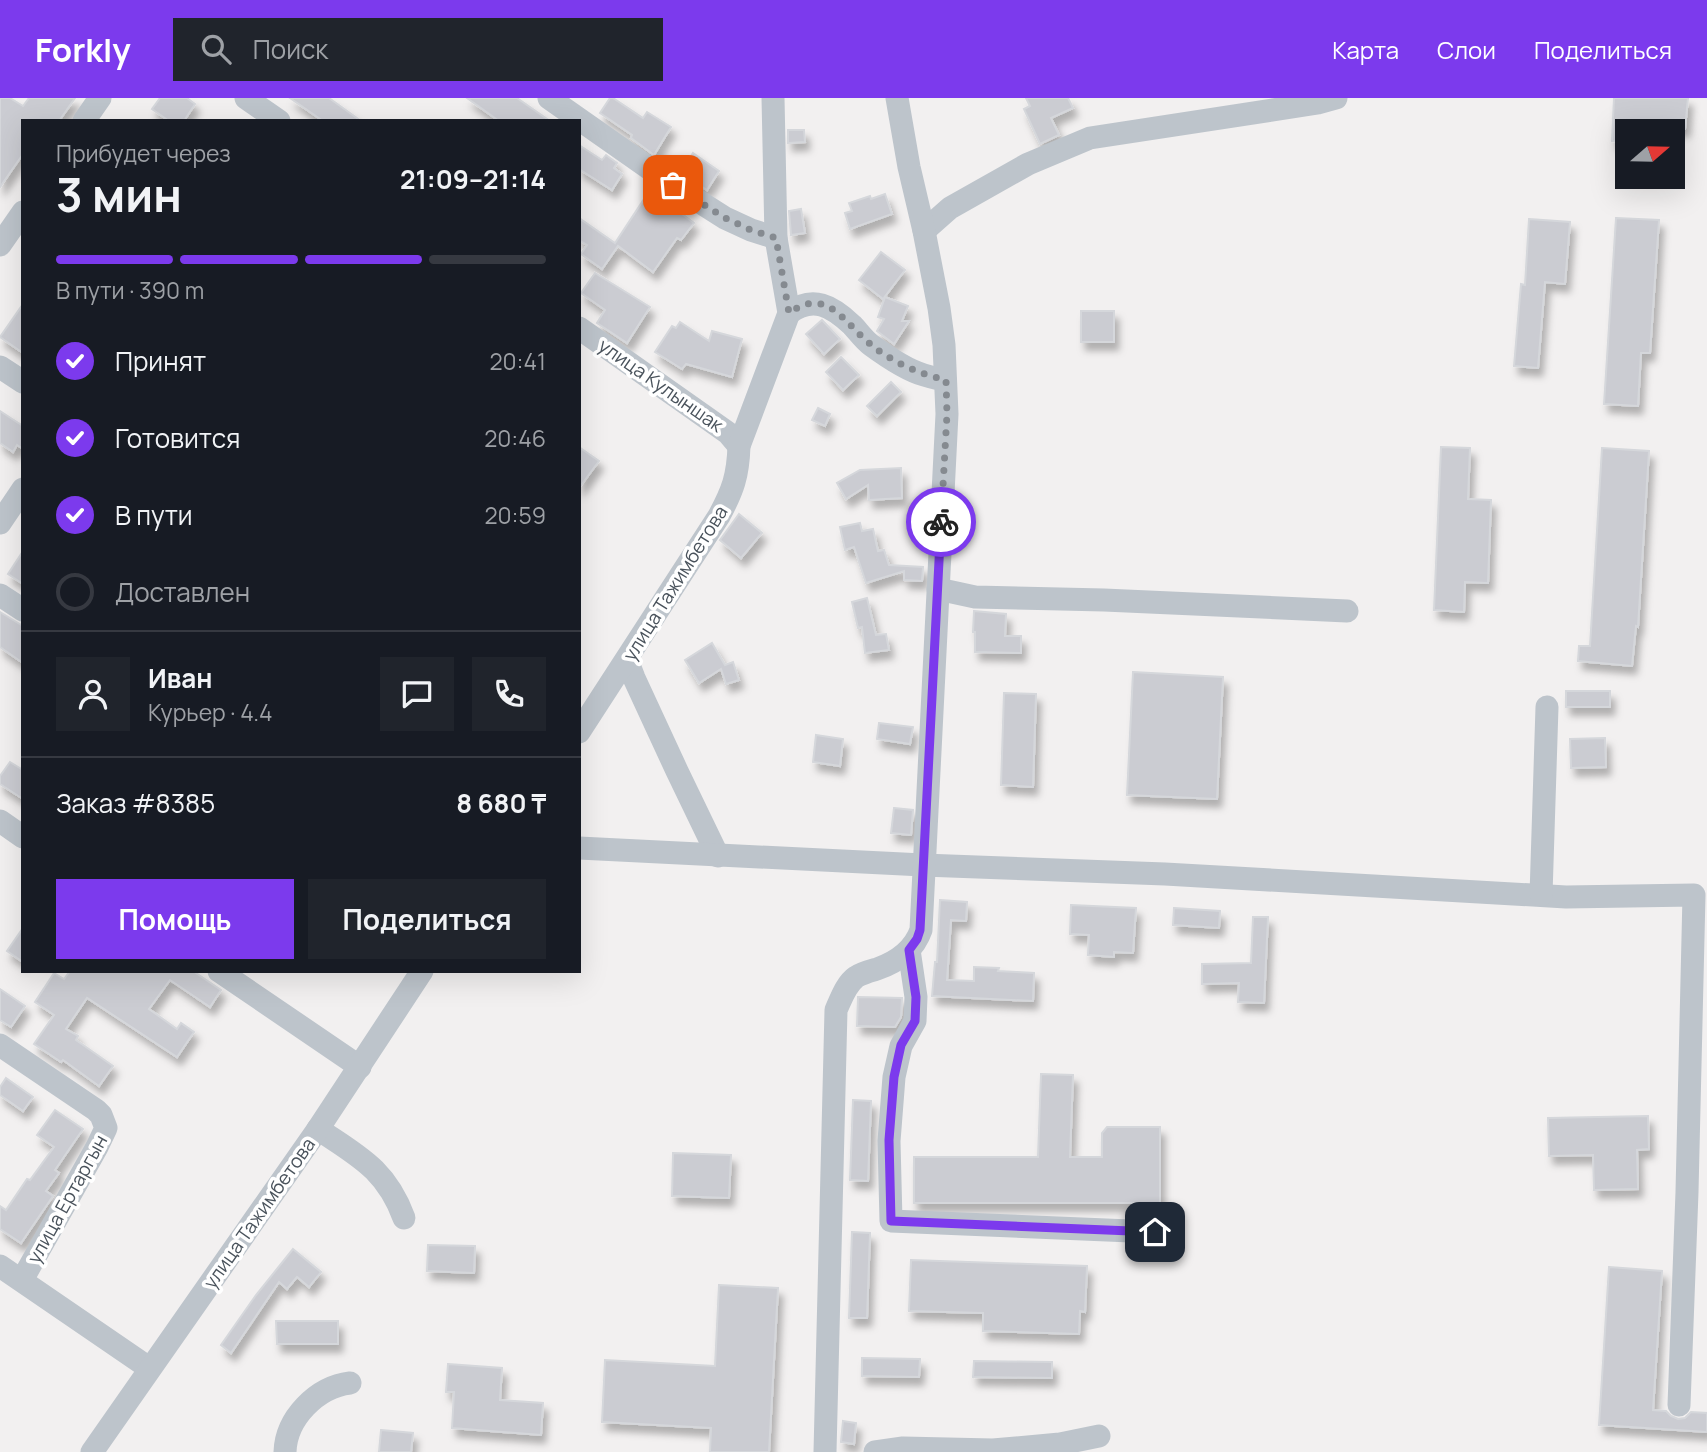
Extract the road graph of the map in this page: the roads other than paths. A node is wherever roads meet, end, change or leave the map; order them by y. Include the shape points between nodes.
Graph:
1 (100, 98) edge
2 (246, 98) edge
3 (550, 98) edge
4 (773, 98) edge
5 (897, 98) edge
6 (1336, 98) edge
7 (85, 119) edge
8 (275, 119) edge
9 (580, 119) edge
10 (581, 120) edge
11 (21, 215) edge
12 (924, 232) junction
13 (776, 238) junction
14 (0, 245) edge
15 (789, 313) junction
16 (581, 329) edge
17 (0, 368) edge
18 (946, 380) junction
19 (21, 382) edge
20 (739, 446) junction
21 (21, 492) edge
22 (0, 523) edge
23 (938, 589) junction
24 (0, 595) edge
25 (21, 609) edge
26 (1347, 611) dead end
27 (627, 660) junction
28 (1547, 707) dead end
29 (581, 729) edge
30 (0, 821) edge
31 (21, 836) edge
32 (581, 848) edge
33 (718, 856) junction
34 (923, 865) junction
35 (1541, 895) junction
36 (909, 950) junction
37 (222, 973) edge
38 (421, 973) edge
39 (0, 1045) edge
40 (360, 1067) junction
41 (318, 1129) junction
42 (1697, 1192) edge
43 (404, 1218) dead end
44 (1155, 1232) dead end
45 (0, 1266) edge
46 (22, 1280) junction
47 (149, 1368) junction
48 (350, 1383) dead end
49 (1679, 1405) dead end
50 (1099, 1436) dead end
51 (92, 1452) edge
52 (285, 1452) edge
53 (825, 1452) edge
54 (875, 1452) edge

1 - 7 street
2 - 8 street
3 - 9 street
4 - 13 street
5 - 12 street
6 - 12 street via 1090,138 1028,164 950,208
10 - 13 street via 725,218
11 - 14 street
12 - 18 street via 939,308
13 - 15 street
15 - 18 street via 816,303 832,309 897,362 922,375
15 - 20 street, улица Тажимбетова
16 - 20 street, улица Кулыншак via 728,433
17 - 19 street
18 - 23 street
20 - 27 street, улица Тажимбетова via 730,494
21 - 22 street
23 - 26 street via 975,597
23 - 34 street
24 - 25 street
27 - 29 street, улица Тажимбетова
27 - 33 street
28 - 35 street
30 - 31 street
32 - 33 street
33 - 34 street
34 - 35 street
34 - 36 street via 920,930
35 - 42 street via 1694,895
36 - 44 street via 915,1021 901,1045 894,1077 889,1140 891,1221
36 - 53 street via 853,979 836,1010
37 - 40 street
38 - 40 street, улица Тажимбетова
39 - 46 street, улица Ертаргын via 96,1110 106,1128
40 - 41 street, улица Тажимбетова
41 - 43 street via 366,1160 398,1201
41 - 47 street, улица Тажимбетова
42 - 49 street
45 - 46 street
46 - 47 street
47 - 51 street, улица Тажимбетова
48 - 52 street via 336,1385 307,1405 293,1422
50 - 54 street via 993,1450 903,1448

